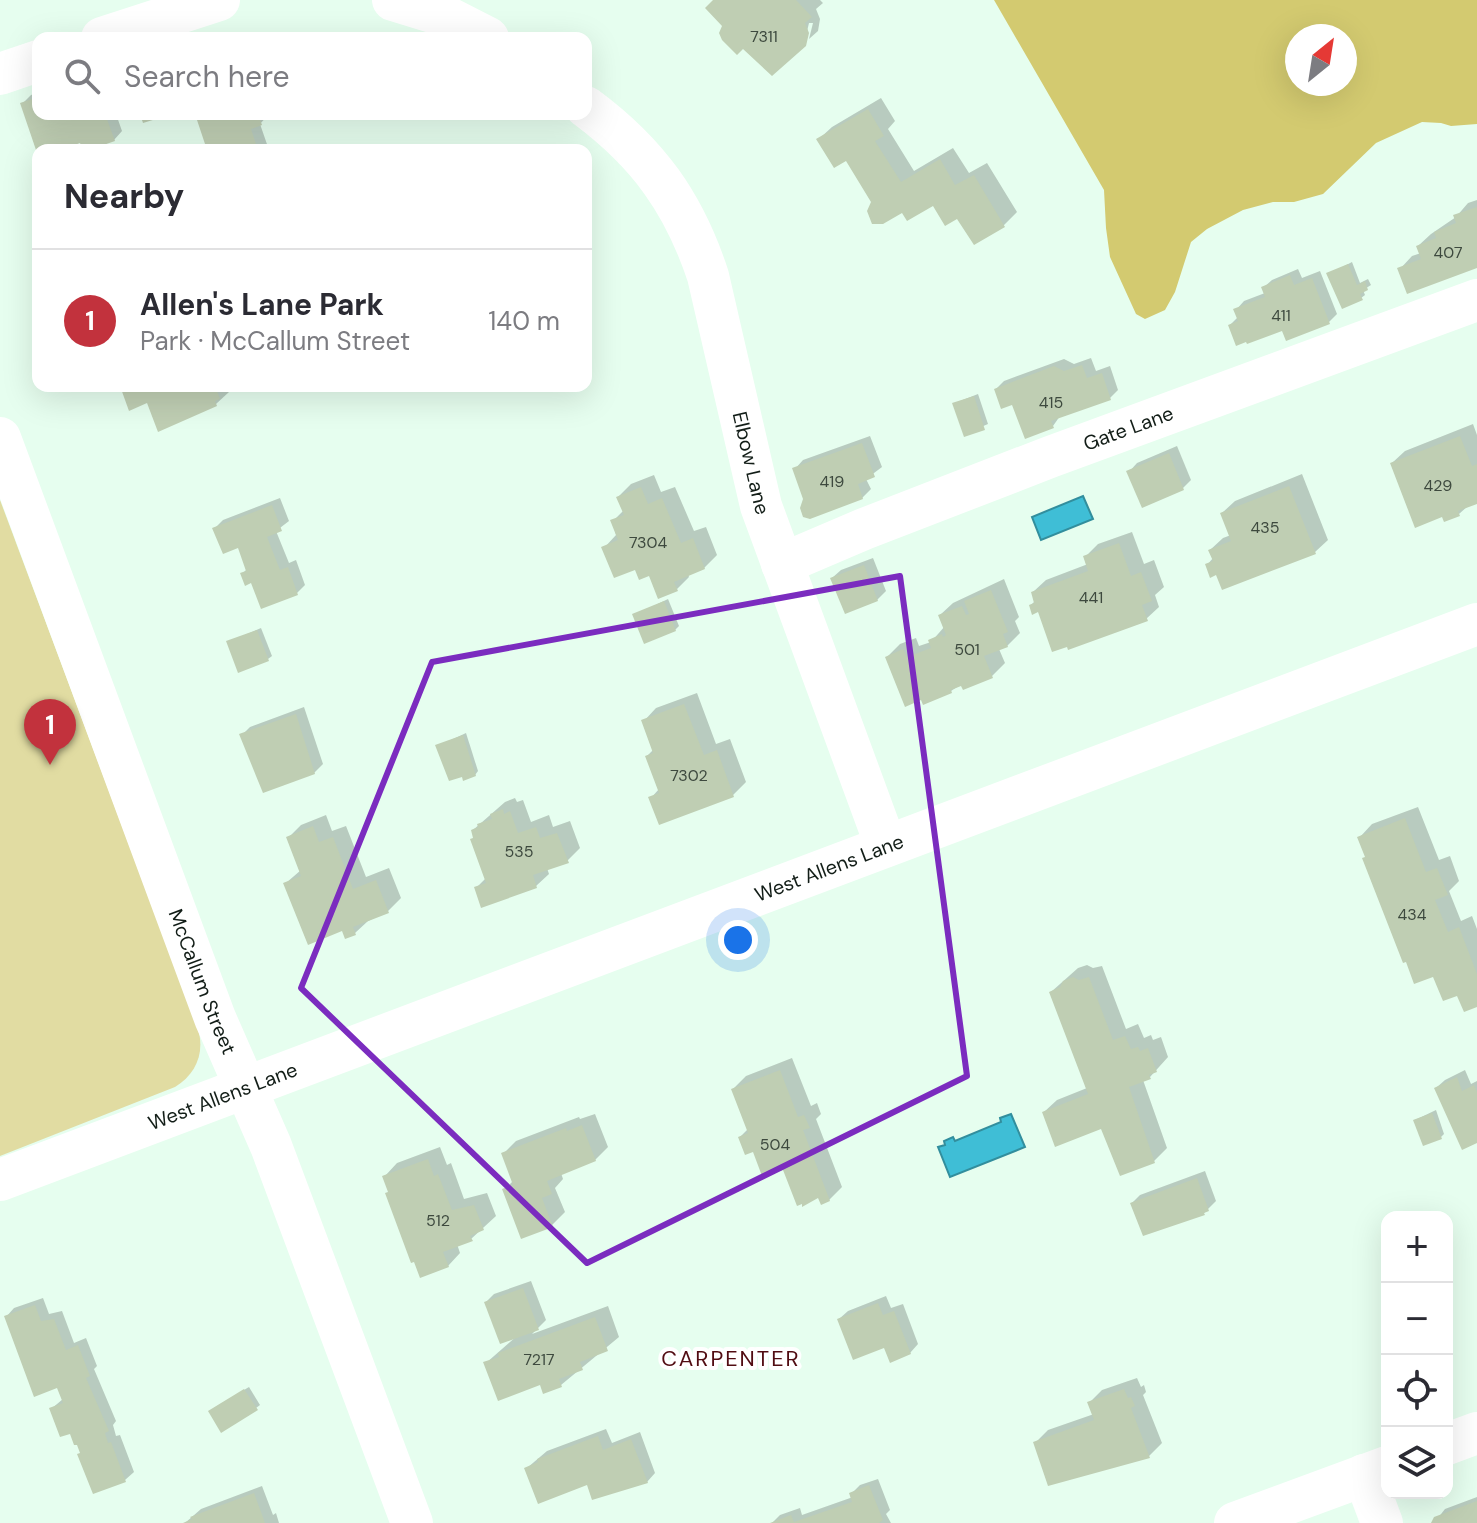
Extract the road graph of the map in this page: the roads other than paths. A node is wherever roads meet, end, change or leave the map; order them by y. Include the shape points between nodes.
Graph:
1 (219, 0) edge
2 (393, 0) edge
3 (120, 32) edge
4 (476, 32) edge
5 (32, 63) edge
6 (0, 74) edge
7 (592, 112) edge
8 (1477, 300) edge
9 (0, 438) edge
10 (782, 564) junction
11 (1477, 624) edge
12 (886, 846) junction
13 (244, 1086) junction
14 (0, 1180) edge
15 (1477, 1433) edge
16 (1453, 1442) edge
17 (1376, 1471) edge
18 (412, 1523) edge
19 (1235, 1523) edge
20 (1382, 1523) edge

1 - 3 street
2 - 4 street
5 - 6 street
7 - 10 street, Elbow Lane via 641,155 681,209 697,242 761,506
8 - 10 street, Gate Lane via 1050,457
9 - 13 street, McCallum Street
10 - 12 street, Elbow Lane
11 - 12 street, West Allens Lane
12 - 13 street, West Allens Lane
13 - 14 street, West Allens Lane
13 - 18 street, McCallum Street
15 - 16 street
17 - 19 street
17 - 20 street

